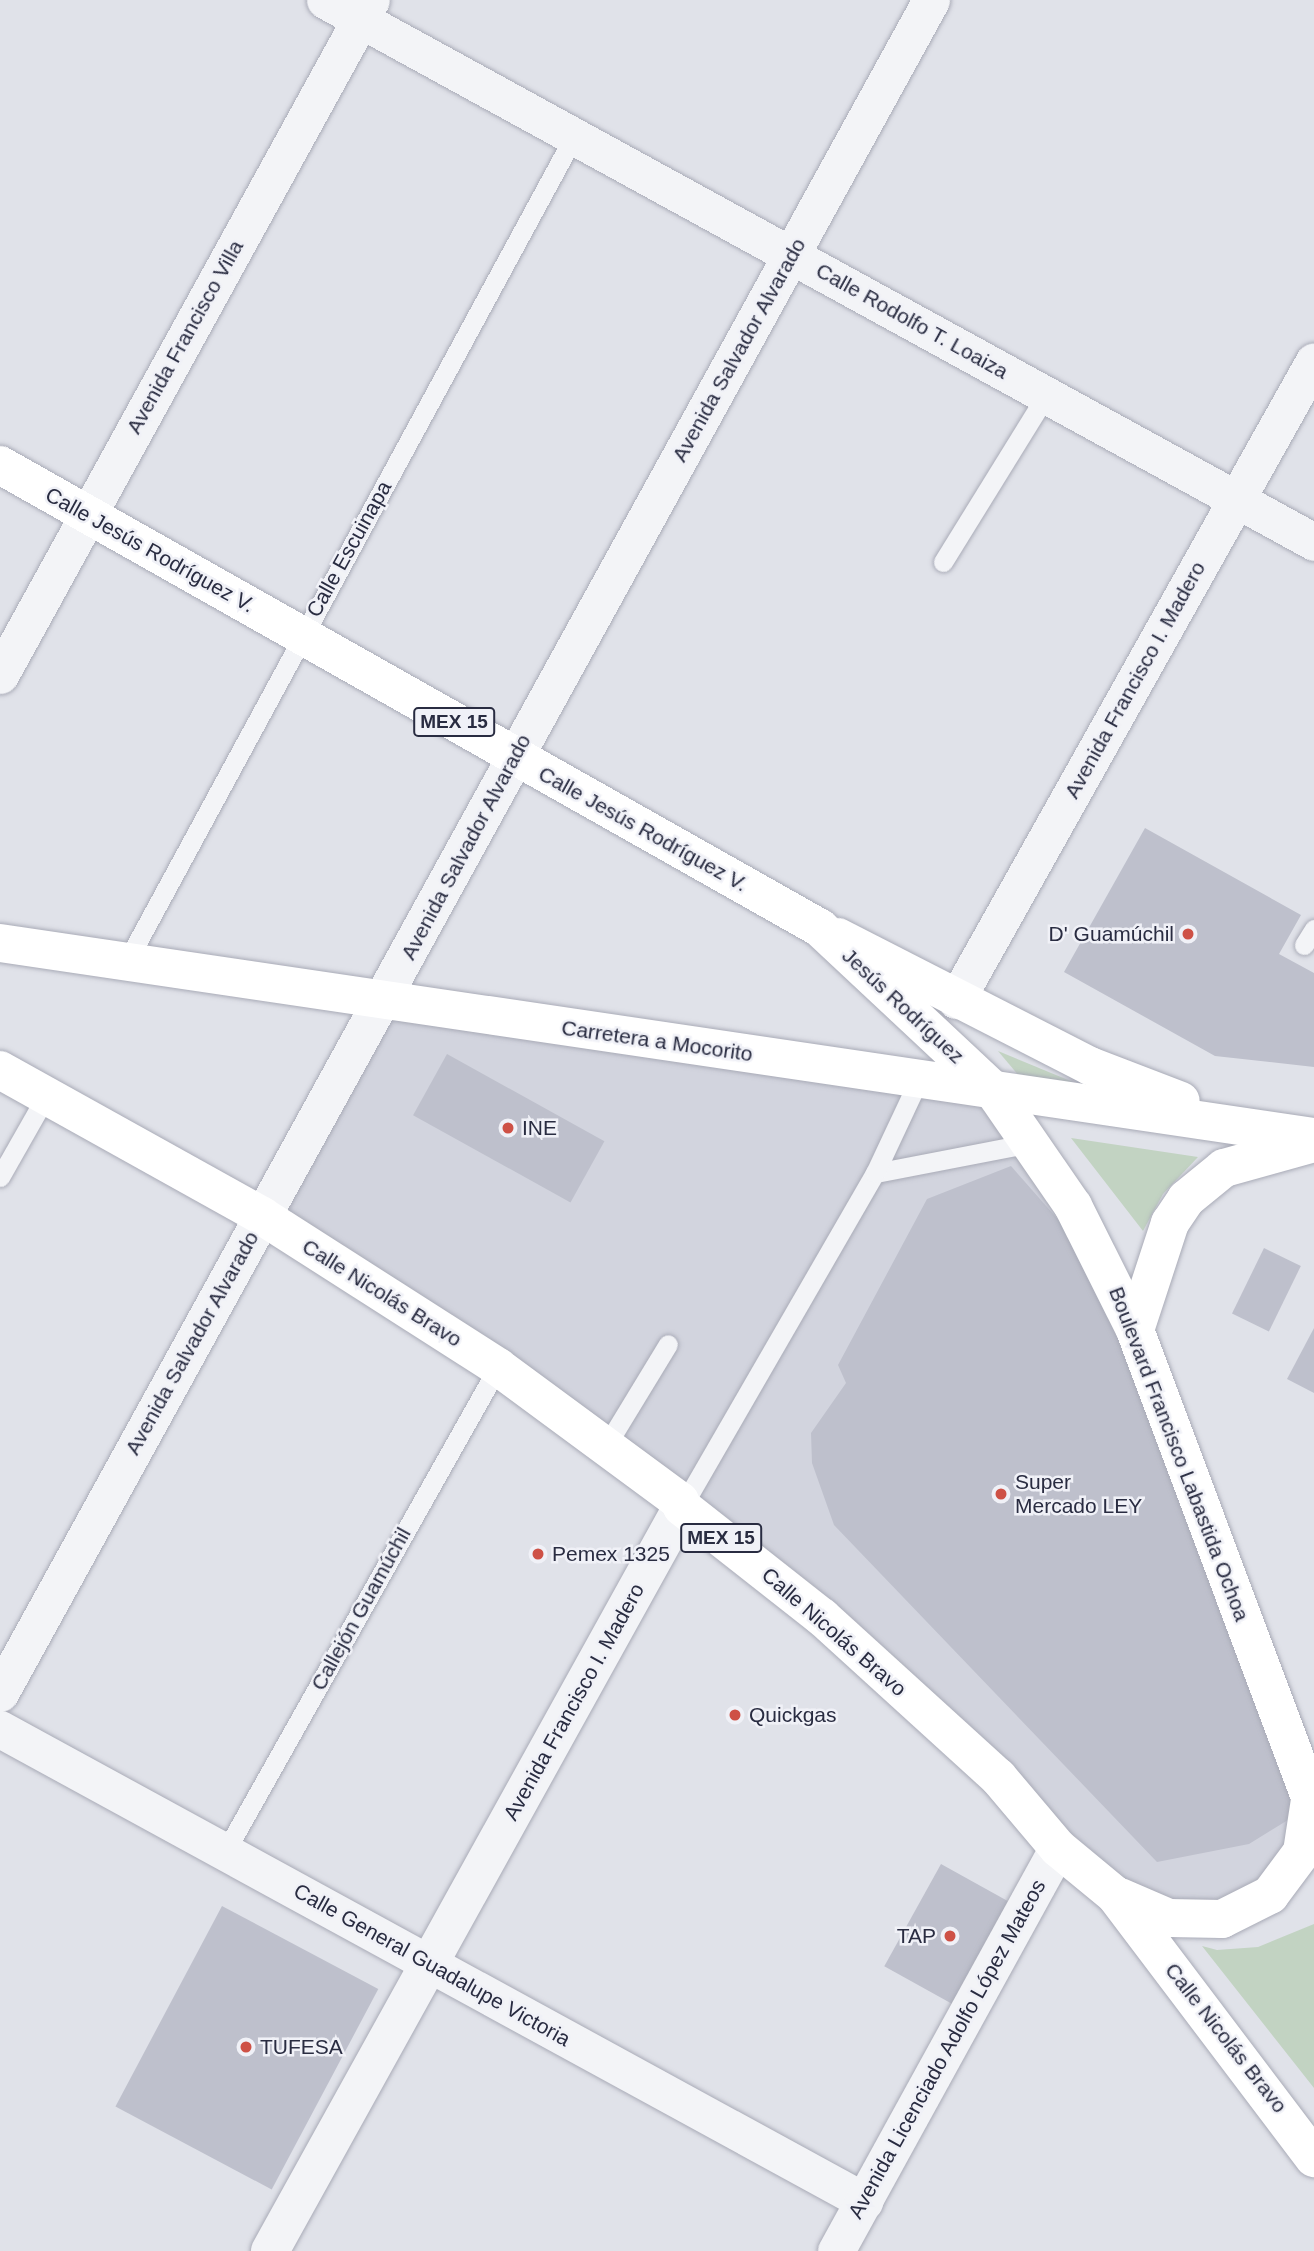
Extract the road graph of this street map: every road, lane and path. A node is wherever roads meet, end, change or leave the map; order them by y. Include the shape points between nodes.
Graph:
1 (325, 0) edge
2 (931, 0) edge
3 (366, 10) edge
4 (574, 136) junction
5 (791, 255) junction
6 (1314, 361) edge
7 (1046, 395) junction
8 (0, 465) edge
9 (1236, 500) junction
10 (87, 514) junction
11 (1314, 542) edge
12 (943, 562) dead end
13 (301, 636) junction
14 (0, 675) edge
15 (515, 756) junction
16 (820, 928) junction
17 (0, 943) edge
18 (126, 963) junction
19 (383, 1000) junction
20 (956, 1000) junction
21 (0, 1070) edge
22 (919, 1079) junction
23 (990, 1087) junction
24 (46, 1096) junction
25 (1313, 1139) edge
26 (1031, 1143) junction
27 (875, 1173) junction
28 (0, 1177) edge
29 (262, 1216) junction
30 (1135, 1330) junction
31 (668, 1344) dead end
32 (498, 1367) junction
33 (606, 1446) junction
34 (682, 1507) junction
35 (0, 1693) edge
36 (0, 1729) edge
37 (1312, 1804) edge
38 (1058, 1848) junction
39 (225, 1852) junction
40 (1115, 1895) junction
41 (429, 1963) junction
42 (1314, 2158) edge
43 (864, 2201) junction
44 (270, 2251) edge
45 (836, 2251) edge

1 - 3 street, Calle Rodolfo T. Loaiza
2 - 5 street, Avenida Salvador Alvarado
3 - 4 street, Calle Rodolfo T. Loaiza
3 - 10 street, Avenida Francisco Villa
4 - 5 street, Calle Rodolfo T. Loaiza
4 - 13 lane, Calle Escuinapa
5 - 7 street, Calle Rodolfo T. Loaiza
5 - 15 street, Avenida Salvador Alvarado
6 - 9 street, Avenida Francisco I. Madero
7 - 9 street, Calle Rodolfo T. Loaiza
7 - 12 lane
8 - 10 main road, Calle Jesús Rodríguez V. / MEX 15
9 - 11 street, Calle Rodolfo T. Loaiza
9 - 20 street, Avenida Francisco I. Madero
10 - 13 main road, Calle Jesús Rodríguez V. / MEX 15
10 - 14 street, Avenida Francisco Villa
13 - 15 main road, Calle Jesús Rodríguez V. / MEX 15
13 - 18 lane, Calle Escuinapa
15 - 16 main road, Calle Jesús Rodríguez V. / MEX 15
15 - 19 street, Avenida Salvador Alvarado
16 - 20 main road, Calle Jesús Rodríguez V.
16 - 23 main road, Jesús Rodríguez / MEX 15
17 - 18 main road, Carretera a Mocorito
18 - 19 main road, Carretera a Mocorito
19 - 22 main road, Carretera a Mocorito
19 - 29 street, Avenida Salvador Alvarado
20 - 25 main road, Calle Jesús Rodríguez V. via 1139,1086
21 - 24 main road, Calle Nicolás Bravo / MEX 15
22 - 23 main road, Carretera a Mocorito
22 - 27 lane, Avenida Francisco I. Madero
23 - 25 main road, Carretera a Mocorito
23 - 26 main road, Boulevard Francisco Labastida Ochoa / MEX 15
24 - 28 lane
24 - 29 main road, Calle Nicolás Bravo / MEX 15
25 - 30 main road via 1224,1168 1186,1199 1170,1223
26 - 27 lane
26 - 30 main road, Boulevard Francisco Labastida Ochoa / MEX 15 via 1073,1206
27 - 34 lane, Avenida Francisco I. Madero
29 - 32 main road, Calle Nicolás Bravo / MEX 15
29 - 35 street, Avenida Salvador Alvarado
30 - 37 main road, Boulevard Francisco Labastida Ochoa / MEX 15
31 - 33 lane
32 - 33 main road, Calle Nicolás Bravo / MEX 15
32 - 39 lane, Callejón Guamúchil
33 - 34 main road, Calle Nicolás Bravo / MEX 15 via 680,1500
34 - 38 main road, Calle Nicolás Bravo / MEX 15 via 822,1617 998,1777
34 - 41 street, Avenida Francisco I. Madero
36 - 39 street, Calle General Guadalupe Victoria
37 - 40 main road via 1301,1852 1270,1895 1222,1919 1169,1918
38 - 40 main road, Calle Nicolás Bravo / MEX 15
38 - 43 street, Avenida Licenciado Adolfo López Mateos
39 - 41 street, Calle General Guadalupe Victoria
40 - 42 main road, Calle Nicolás Bravo / MEX 15
41 - 43 street, Calle General Guadalupe Victoria
41 - 44 street, Avenida Francisco I. Madero
43 - 45 street, Avenida Licenciado Adolfo López Mateos

